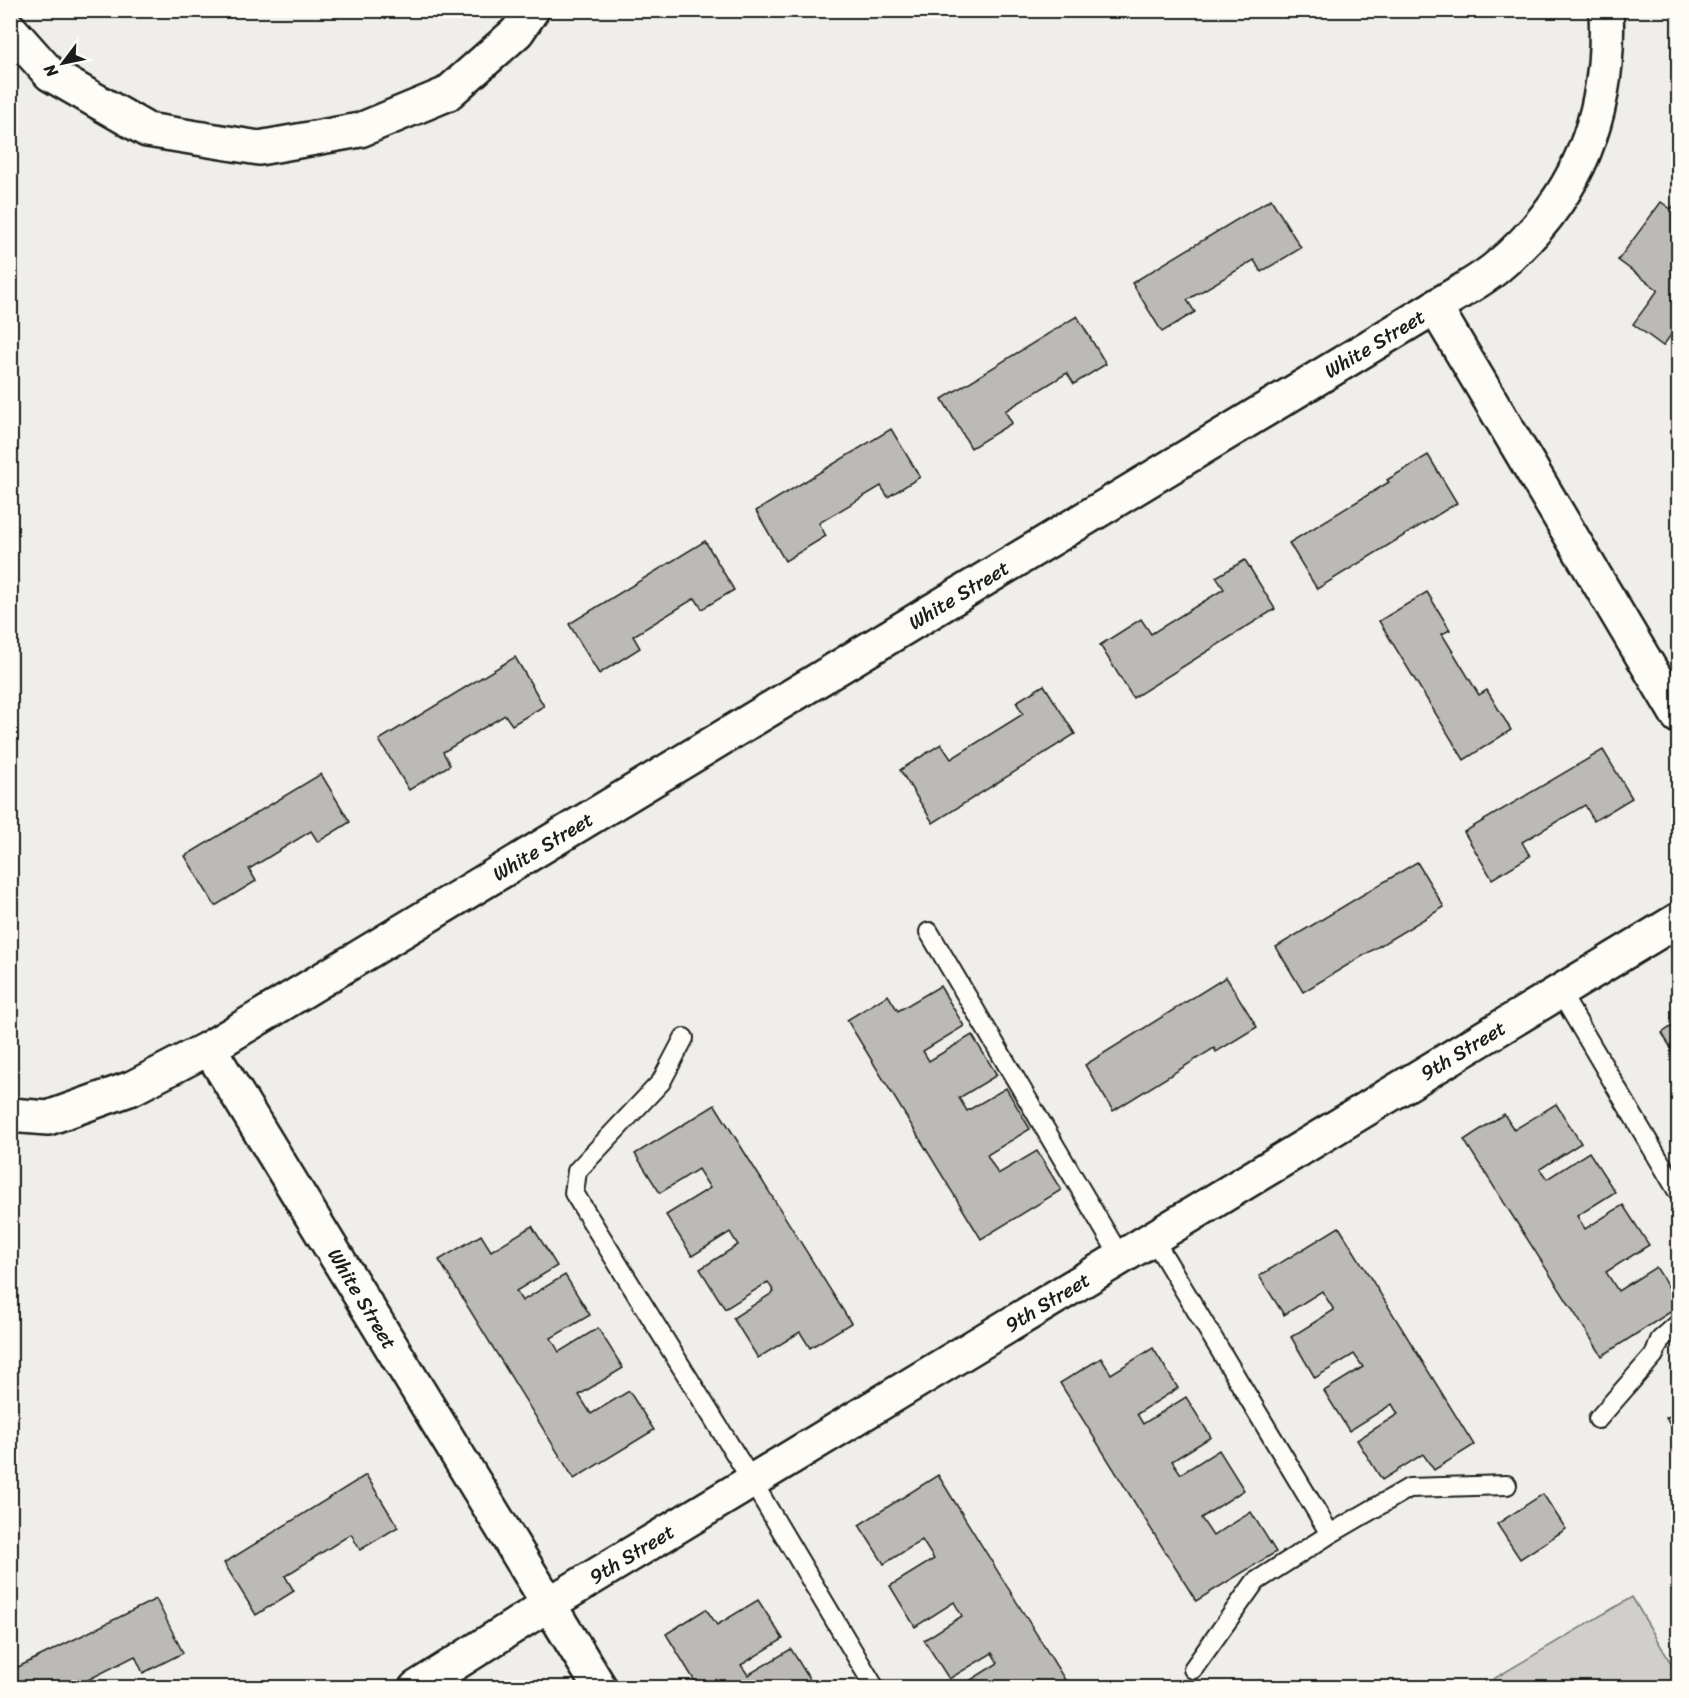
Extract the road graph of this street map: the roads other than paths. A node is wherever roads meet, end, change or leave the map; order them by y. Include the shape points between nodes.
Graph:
1 (532, 10) edge
2 (1606, 10) edge
3 (10, 29) edge
4 (1435, 307) junction
5 (1678, 716) edge
6 (1678, 921) edge
7 (929, 932) dead end
8 (1560, 992) junction
9 (684, 1038) dead end
10 (209, 1048) junction
11 (10, 1114) edge
12 (1678, 1192) edge
13 (1154, 1238) junction
14 (1121, 1258) junction
15 (1678, 1324) edge
16 (1598, 1419) dead end
17 (752, 1481) junction
18 (1508, 1485) dead end
19 (1330, 1534) junction
20 (549, 1604) junction
21 (1193, 1669) dead end
22 (416, 1688) edge
23 (600, 1688) edge
24 (875, 1688) edge

1 - 3 street via 517,32 447,94 360,130 259,148 147,130 50,74
2 - 4 street, White Street via 1608,51 1597,119 1576,174 1539,224 1496,268
4 - 5 street, White Street
4 - 10 street, White Street
6 - 8 street, 9th Street
7 - 14 lane
8 - 12 lane
8 - 13 street, 9th Street
9 - 17 lane via 661,1082 578,1171 574,1193
10 - 11 street via 132,1088 48,1118
10 - 20 street, White Street
13 - 14 street, 9th Street
13 - 19 lane
14 - 17 street, 9th Street
15 - 16 lane via 1660,1340 1654,1355
17 - 20 street, 9th Street
17 - 24 lane
18 - 19 lane via 1409,1488
19 - 21 lane via 1256,1582
20 - 22 street, 9th Street
20 - 23 street, White Street

